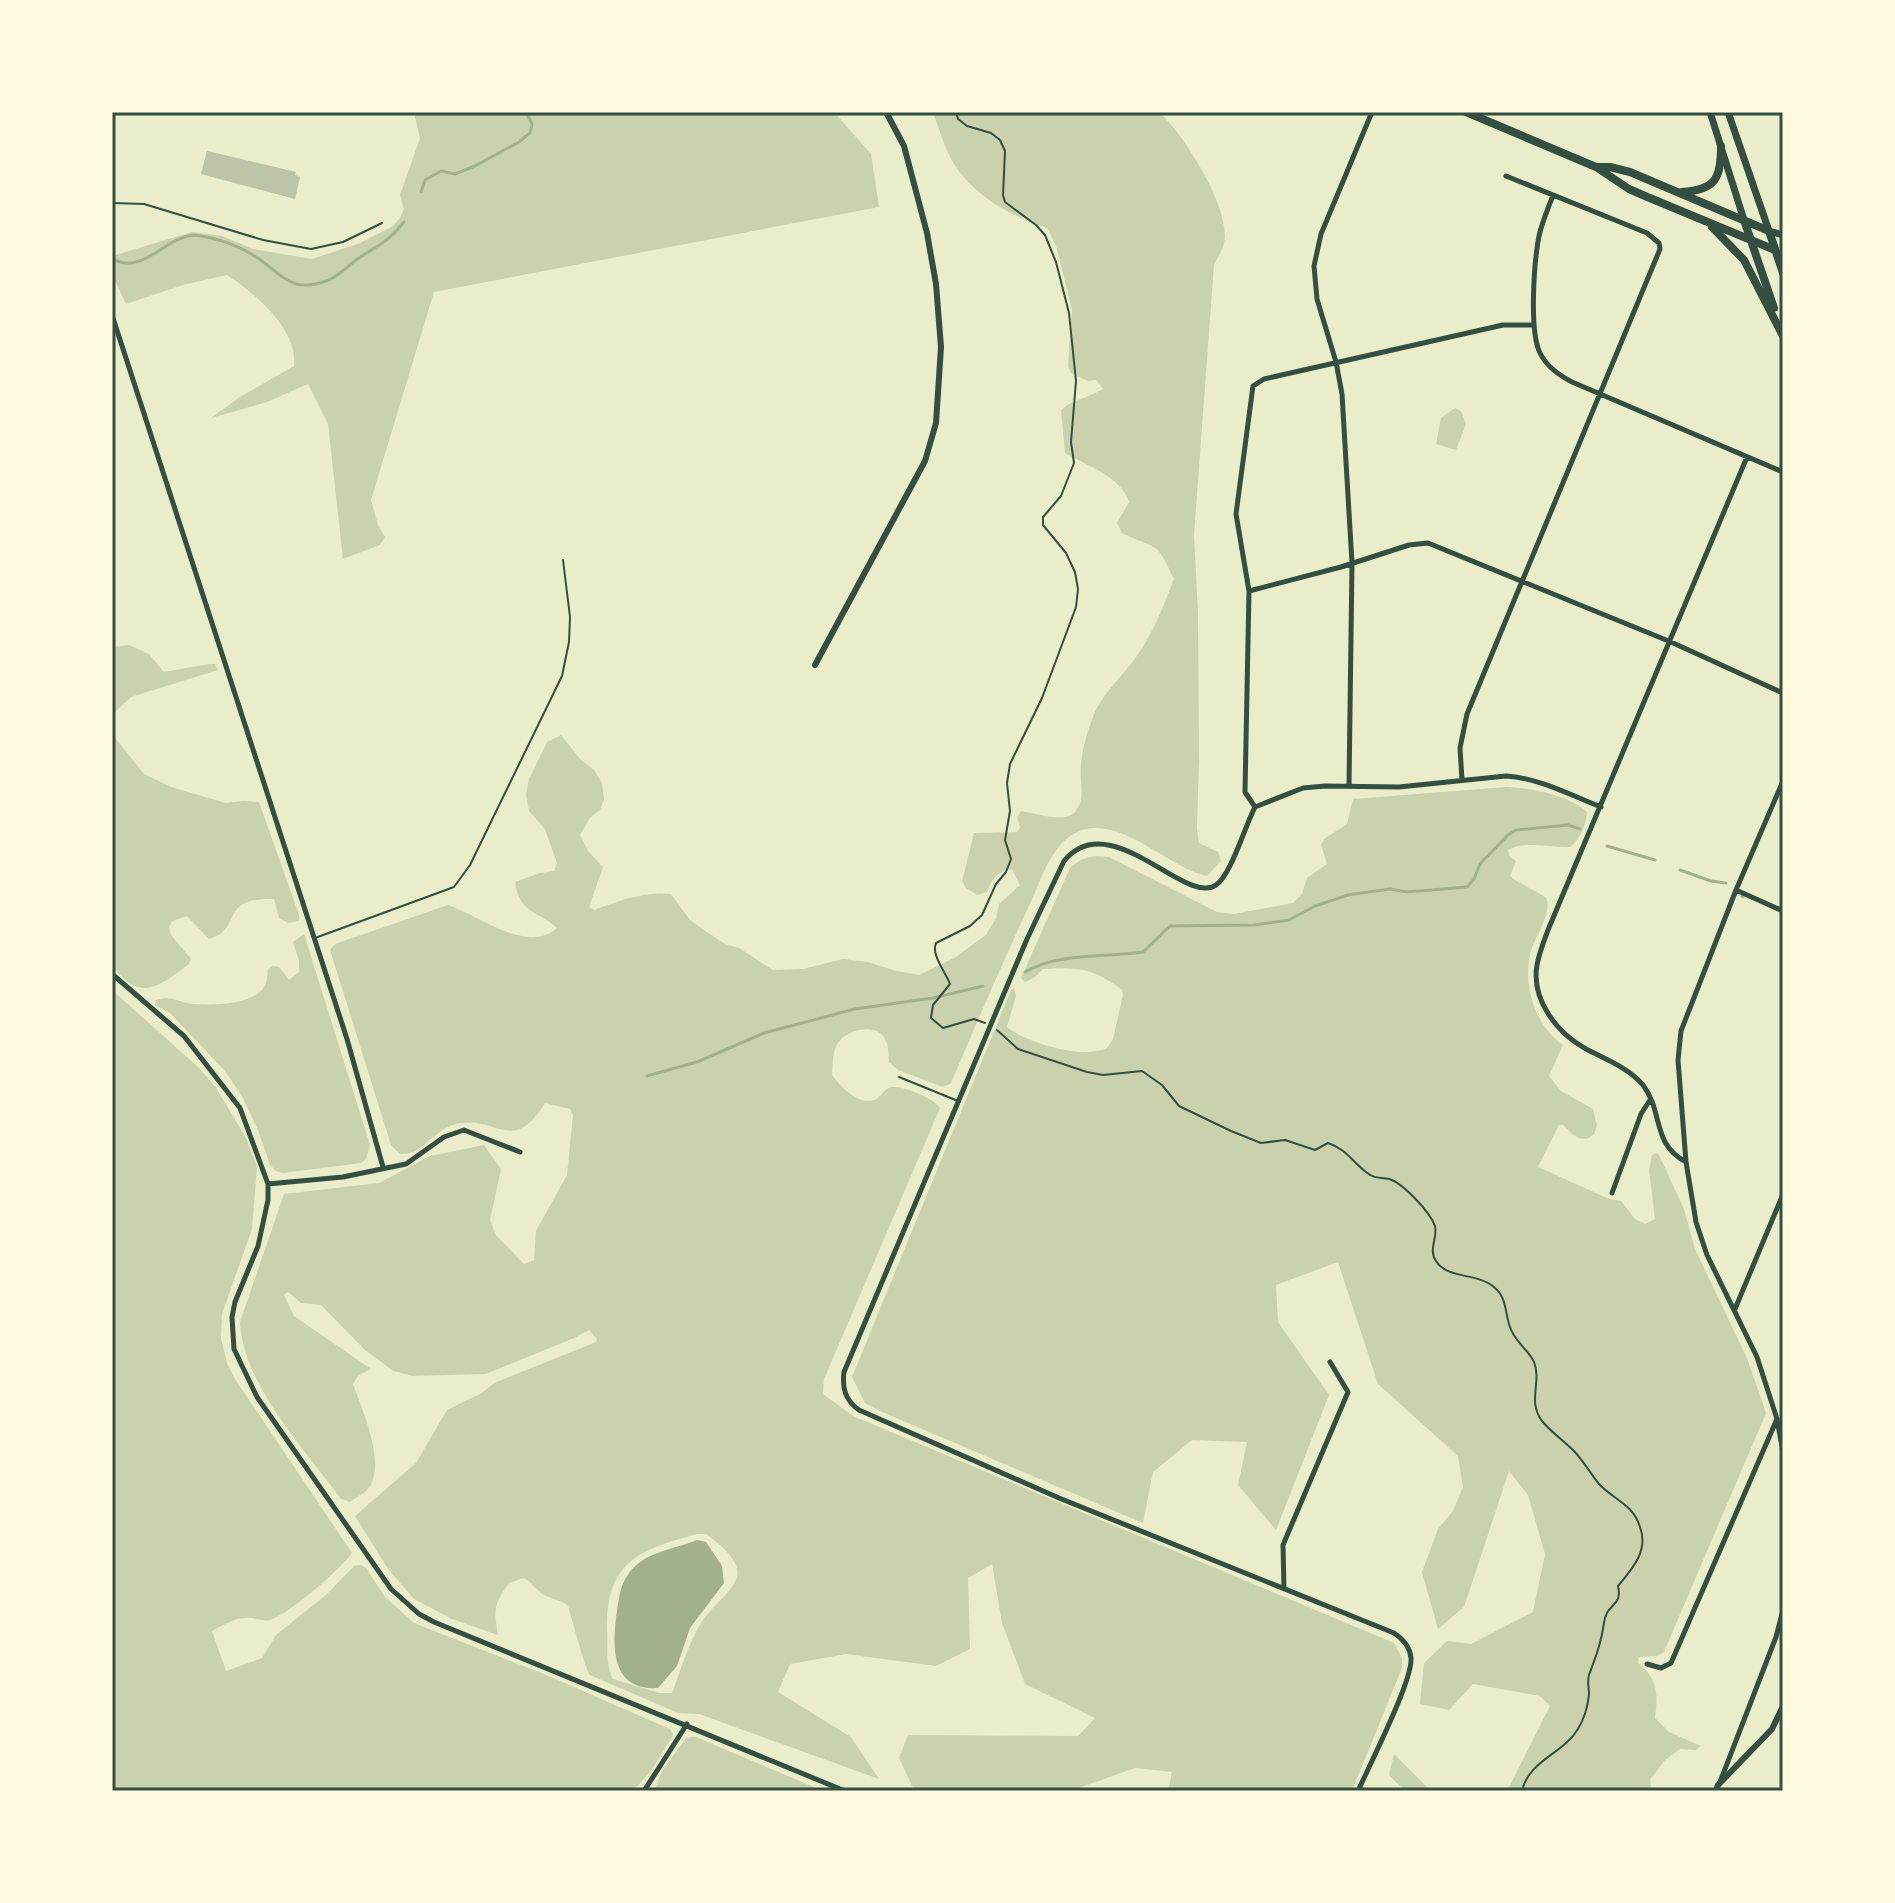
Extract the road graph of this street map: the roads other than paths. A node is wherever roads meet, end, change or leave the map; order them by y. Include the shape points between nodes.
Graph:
1 (886, 112) edge
2 (1372, 112) edge
3 (1466, 112) edge
4 (1710, 112) edge
5 (1729, 113) edge
6 (1721, 146) junction
7 (1596, 167) junction
8 (1506, 176) dead end
9 (1677, 192) junction
10 (1553, 195) junction
11 (112, 203) edge
12 (1744, 220) junction
13 (1705, 221) junction
14 (382, 223) dead end
15 (1769, 231) junction
16 (1783, 235) edge
17 (1751, 240) junction
18 (1779, 250) edge
19 (1783, 273) edge
20 (112, 315) edge
21 (1534, 325) junction
22 (1783, 336) edge
23 (1336, 362) junction
24 (1601, 394) junction
25 (1747, 457) junction
26 (1783, 472) edge
27 (563, 560) dead end
28 (1352, 563) junction
29 (1523, 582) junction
30 (1249, 591) junction
31 (1671, 642) junction
32 (815, 665) dead end
33 (1783, 693) edge
34 (1462, 780) junction
35 (1783, 781) edge
36 (1349, 786) junction
37 (1255, 807) junction
38 (1601, 807) junction
39 (1736, 890) junction
40 (1783, 911) edge
41 (315, 938) junction
42 (112, 974) edge
43 (899, 1077) dead end
44 (1650, 1099) junction
45 (959, 1102) junction
46 (520, 1152) dead end
47 (1686, 1162) junction
48 (383, 1167) junction
49 (268, 1184) junction
50 (1612, 1193) dead end
51 (1783, 1194) edge
52 (1735, 1309) junction
53 (1330, 1362) dead end
54 (1777, 1419) junction
55 (1783, 1452) edge
56 (1284, 1589) junction
57 (1783, 1610) edge
58 (1647, 1664) dead end
59 (1783, 1706) edge
60 (687, 1724) junction
61 (1717, 1788) edge
62 (644, 1791) edge
63 (845, 1791) edge
64 (1358, 1791) edge

1 - 32 street via 904,146 936,284 941,347 936,423 925,461
2 - 23 street via 1315,255 1315,291
3 - 7 highway
4 - 6 main road
5 - 15 main road
6 - 9 highway via 1714,182
6 - 12 main road
7 - 9 highway via 1619,168
7 - 13 highway via 1629,189
8 - 10 street
9 - 12 highway
10 - 21 street via 1537,246
10 - 24 street via 1647,233 1659,243 1657,262
11 - 14 lane via 144,204 311,249 343,242
12 - 15 highway
12 - 17 highway
13 - 17 highway
13 - 22 highway via 1741,255
15 - 16 main road
15 - 18 highway
17 - 18 highway
17 - 22 highway
18 - 19 highway
20 - 41 street
21 - 23 street via 1503,325
21 - 24 street via 1545,361 1558,374
23 - 28 street
23 - 30 street via 1253,386 1236,514
24 - 25 street
24 - 29 street
25 - 26 street
25 - 31 street
27 - 41 lane via 570,617 562,676 470,865 454,887
28 - 29 street via 1428,543
28 - 30 street
28 - 36 street
29 - 31 street
29 - 34 street via 1467,714 1460,748
30 - 37 street via 1245,792
31 - 33 street
31 - 38 street
34 - 36 street
34 - 38 street via 1522,777
35 - 39 street
36 - 37 street via 1303,788
37 - 45 street via 1227,876 1208,889 1110,845 1086,845 1071,852
38 - 44 street via 1548,930 1536,967 1539,994 1559,1030 1629,1072
39 - 40 street
39 - 47 street via 1681,1031 1678,1060
41 - 48 street
42 - 49 street via 184,1036 240,1108
43 - 45 lane
44 - 47 street via 1666,1149
44 - 50 street
45 - 56 street via 844,1372 848,1400 859,1410 1059,1498
46 - 48 street via 464,1130 444,1137 406,1164
47 - 52 street via 1696,1222
48 - 49 street via 343,1177
49 - 60 street via 258,1246 235,1302 234,1349 257,1397 391,1589 434,1622
51 - 52 street
52 - 54 street
53 - 56 street via 1348,1392 1283,1545
54 - 55 street
54 - 58 street via 1671,1663 1661,1668
56 - 64 street via 1394,1633 1410,1653 1409,1675
57 - 61 street
59 - 61 street via 1772,1729
60 - 62 street
60 - 63 street

